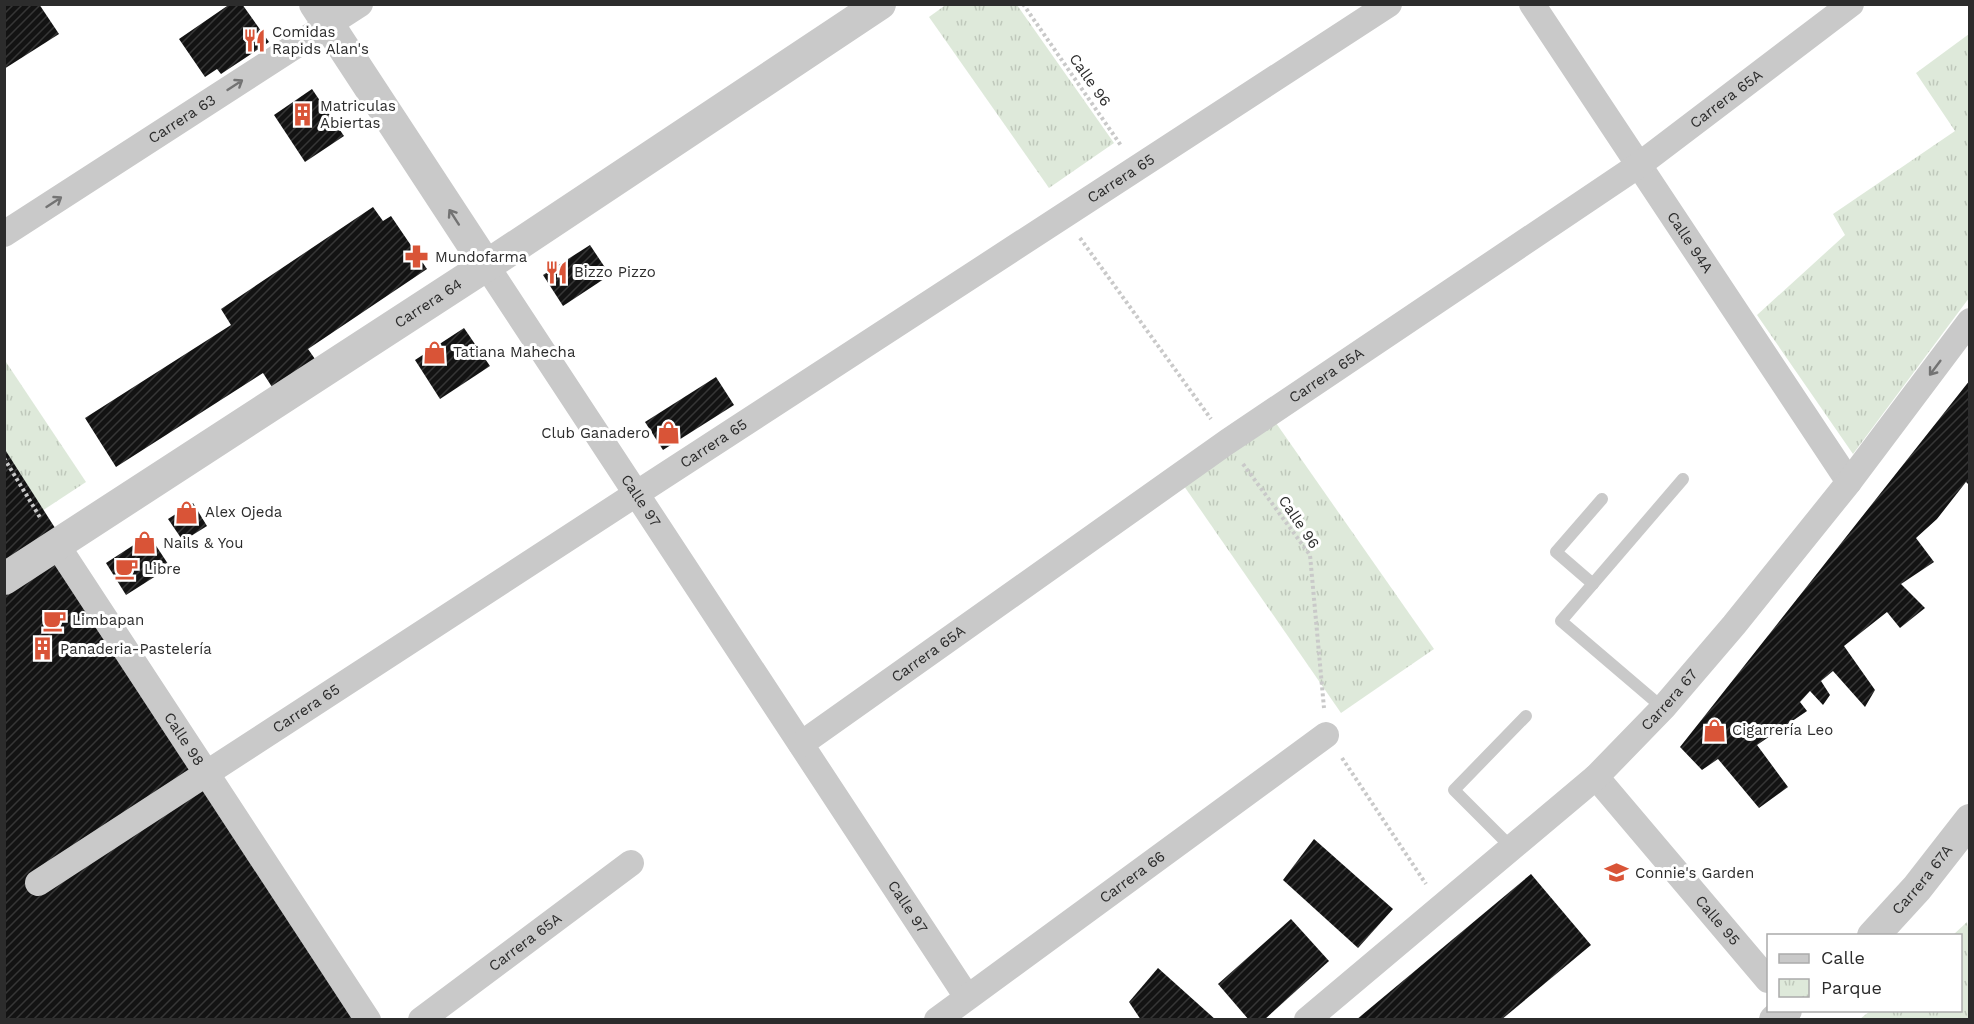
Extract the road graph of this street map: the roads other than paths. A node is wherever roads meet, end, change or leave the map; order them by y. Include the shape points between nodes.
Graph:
1 (360, 4) edge
2 (880, 4) edge
3 (1389, 4) edge
4 (1532, 4) edge
5 (1851, 4) edge
6 (321, 15) edge
7 (1639, 165) junction
8 (4, 234) edge
9 (486, 266) junction
10 (1970, 321) edge
11 (1683, 479) dead end
12 (1849, 482) junction
13 (636, 494) junction
14 (1602, 499) dead end
15 (57, 545) junction
16 (4, 579) edge
17 (1593, 584) junction
18 (1663, 708) junction
19 (1526, 716) dead end
20 (1326, 735) road end
21 (801, 744) junction
22 (207, 774) junction
23 (1596, 777) junction
24 (1968, 827) edge
25 (1512, 848) junction
26 (631, 863) dead end
27 (38, 883) dead end
28 (1875, 934) edge
29 (1767, 979) edge
30 (968, 997) junction
31 (368, 1020) edge
32 (421, 1020) edge
33 (937, 1020) edge
34 (1307, 1020) edge

1 - 6 street, Carrera 63
2 - 9 street, Carrera 64
3 - 13 street, Carrera 65
4 - 7 street, Calle 94A
5 - 7 street, Carrera 65A
8 -> 6 street, Carrera 63
9 -> 6 street, Calle 97
7 - 12 street, Calle 94A
7 - 21 street, Carrera 65A via 1227,442
9 - 13 street, Calle 97
9 - 15 street, Carrera 64
10 -> 12 street, Carrera 67
11 - 17 lane
12 - 18 street, Carrera 67
13 - 21 street, Calle 97
13 - 22 street, Carrera 65
14 - 17 lane via 1556,552
15 - 16 street, Carrera 64
15 - 22 street, Calle 98
17 - 18 lane via 1561,621
18 - 23 street, Carrera 67
19 - 25 lane via 1454,790
20 - 30 street, Carrera 66
21 - 30 street, Calle 97
22 - 27 street, Carrera 65
22 - 31 street, Calle 98
23 - 25 street, Carrera 67
23 - 29 street, Calle 95
24 - 28 street, Carrera 67A
25 - 34 street, Carrera 67
26 - 32 street, Carrera 65A
30 - 33 street, Carrera 66

